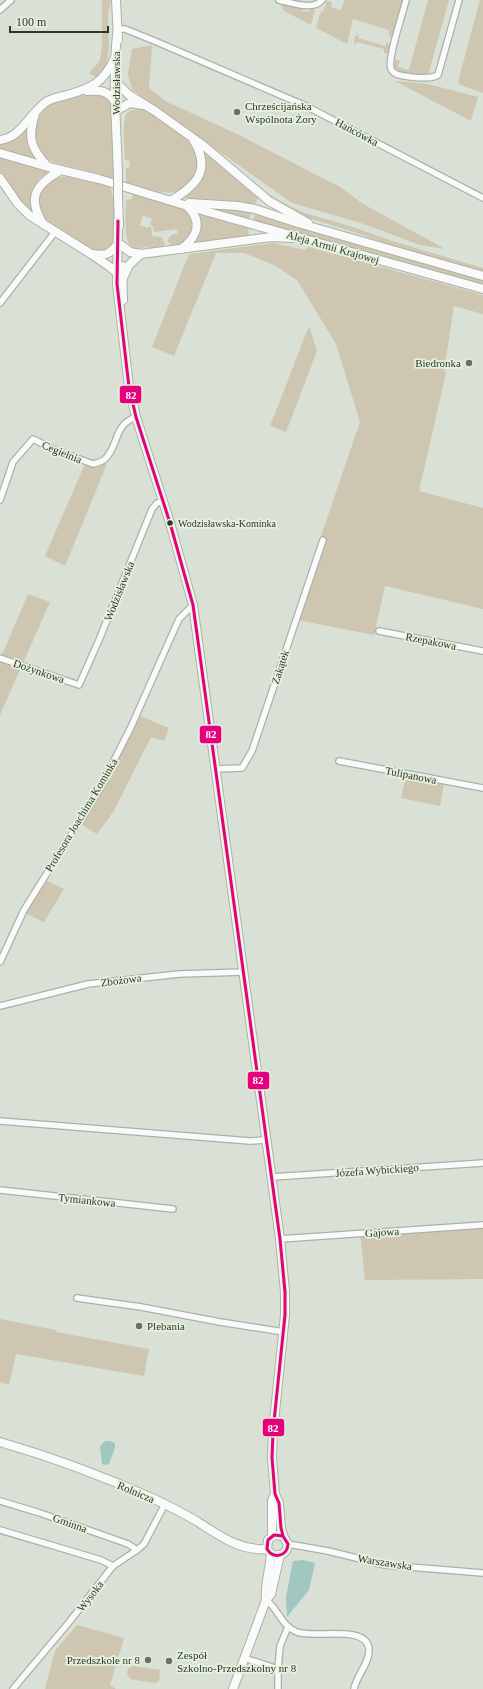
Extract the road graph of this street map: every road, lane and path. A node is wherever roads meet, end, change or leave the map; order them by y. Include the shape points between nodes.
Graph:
1 (116, 0) edge
2 (279, 0) edge
3 (322, 0) edge
4 (406, 0) edge
5 (459, 0) edge
6 (0, 1) edge
7 (9, 2) edge
8 (0, 10) edge
9 (117, 32) junction
10 (115, 58) junction
11 (120, 86) junction
12 (79, 92) junction
13 (117, 105) junction
14 (145, 105) junction
15 (36, 112) junction
16 (0, 140) edge
17 (194, 141) junction
18 (0, 153) edge
19 (48, 167) junction
20 (62, 170) junction
21 (0, 178) edge
22 (483, 198) edge
23 (172, 200) junction
24 (184, 203) junction
25 (43, 224) junction
26 (317, 229) junction
27 (56, 232) junction
28 (305, 238) junction
29 (119, 245) junction
30 (180, 249) junction
31 (91, 254) junction
32 (141, 254) junction
33 (117, 273) junction
34 (483, 276) edge
35 (122, 281) junction
36 (483, 289) edge
37 (0, 303) edge
38 (123, 339) junction
39 (136, 417) junction
40 (0, 500) edge
41 (163, 501) junction
42 (323, 540) dead end
43 (193, 605) junction
44 (379, 631) dead end
45 (483, 651) edge
46 (0, 658) edge
47 (79, 685) joint
48 (339, 761) dead end
49 (216, 769) junction
50 (483, 788) edge
51 (0, 962) edge
52 (244, 972) junction
53 (0, 1006) edge
54 (0, 1121) edge
55 (267, 1140) junction
56 (483, 1163) edge
57 (272, 1177) junction
58 (0, 1190) edge
59 (174, 1209) dead end
60 (483, 1225) edge
61 (280, 1239) junction
62 (77, 1298) dead end
63 (284, 1332) junction
64 (0, 1442) edge
65 (275, 1494) junction
66 (0, 1501) edge
67 (165, 1504) junction
68 (0, 1530) edge
69 (272, 1536) junction
70 (283, 1536) junction
71 (288, 1544) junction
72 (137, 1550) junction
73 (269, 1551) junction
74 (280, 1555) junction
75 (113, 1566) junction
76 (483, 1573) edge
77 (266, 1600) junction
78 (288, 1627) junction
79 (244, 1658) junction
80 (278, 1669) junction
81 (13, 1689) edge
82 (233, 1689) edge
83 (278, 1689) edge
84 (354, 1689) edge

1 - 9 main road, Wodzisławska
2 - 3 street via 312,6
4 - 5 street via 390,58 391,70 402,76 416,78 438,75
6 - 7 street
7 - 8 street
9 - 10 main road, Wodzisławska
9 - 11 main road, Wodzisławska
9 - 22 street, Hańcówka via 125,29 306,106
10 - 12 main road via 102,80
10 - 13 main road, Wodzisławska
11 - 13 main road, Wodzisławska
11 - 14 main road
12 - 13 main road via 104,92
12 - 15 main road via 49,101
13 - 14 main road
13 - 29 main road, Wodzisławska, bridge
14 - 17 main road
15 - 16 main road via 15,134
15 - 19 main road via 31,127 31,141 35,152
17 - 23 main road via 201,155 200,174 192,187
17 - 26 main road via 204,146 269,201
18 - 19 main road, Aleja Armii Krajowej
19 - 20 main road, Aleja Armii Krajowej
20 - 23 main road, Aleja Armii Krajowej
20 - 25 main road via 47,179 37,191 35,204
21 - 25 main road via 18,204
23 - 24 main road, Aleja Armii Krajowej
24 - 26 main road, Aleja Armii Krajowej via 247,208
24 - 28 main road, Aleja Armii Krajowej via 194,208
24 - 30 main road via 192,212 197,224 194,238
25 - 27 main road
26 - 34 main road, Aleja Armii Krajowej
27 - 31 main road
27 - 37 street
28 - 30 main road via 271,237
28 - 36 main road, Aleja Armii Krajowej
29 - 31 main road via 103,256
29 - 32 main road via 130,252
29 - 33 main road, Wodzisławska
29 - 35 main road, Wodzisławska
30 - 32 main road
31 - 33 main road
32 - 35 main road via 129,265
33 - 38 main road, Wodzisławska
35 - 38 main road, Wodzisławska
38 - 39 main road, Wodzisławska via 128,383
39 - 40 street, Cegielnia via 123,424 108,456 103,461 93,464 33,439 13,462
39 - 41 main road, Wodzisławska
41 - 43 main road, Wodzisławska
41 - 47 street, Wodzisławska via 152,509
42 - 49 street, Zakątek via 252,751 242,768
43 - 49 main road, Wodzisławska
43 - 51 street, Profesora Joachima Kominka via 179,619 131,727 99,790 24,910
44 - 45 street, Rzepakowa
46 - 47 street, Dożynkowa
48 - 50 street, Tulipanowa
49 - 52 main road, Wodzisławska
52 - 53 street, Zbożowa via 179,974 88,984
52 - 55 main road, Wodzisławska
54 - 55 street
55 - 57 main road, Wodzisławska
56 - 57 street, Józefa Wybickiego
57 - 61 main road, Wodzisławska
58 - 59 street, Tymiankowa
60 - 61 street, Gajowa
61 - 63 main road, Wodzisławska via 285,1292
62 - 63 street
63 - 65 main road, Wodzisławska via 272,1431
64 - 67 main road, Rolnicza via 57,1460
65 - 69 main road, Wodzisławska via 272,1501
65 - 70 main road, Wodzisławska
66 - 72 street, Gminna via 128,1544
67 - 72 street, Wysoka via 149,1537
67 - 73 main road, Rolnicza via 234,1544
68 - 75 street via 101,1560
69 - 70 main road
69 - 73 main road via 268,1540
70 - 71 main road
71 - 74 main road via 286,1551
71 - 76 street, Warszawska via 385,1565
72 - 75 street, Wysoka
73 - 74 main road
73 - 77 main road via 270,1572
74 - 77 main road via 271,1594
75 - 81 street, Wysoka
77 - 78 street via 272,1604
77 - 79 main road
78 - 80 street via 280,1646
78 - 84 street via 304,1634 349,1634 364,1640 369,1649
79 - 80 street
79 - 82 main road
80 - 83 street

